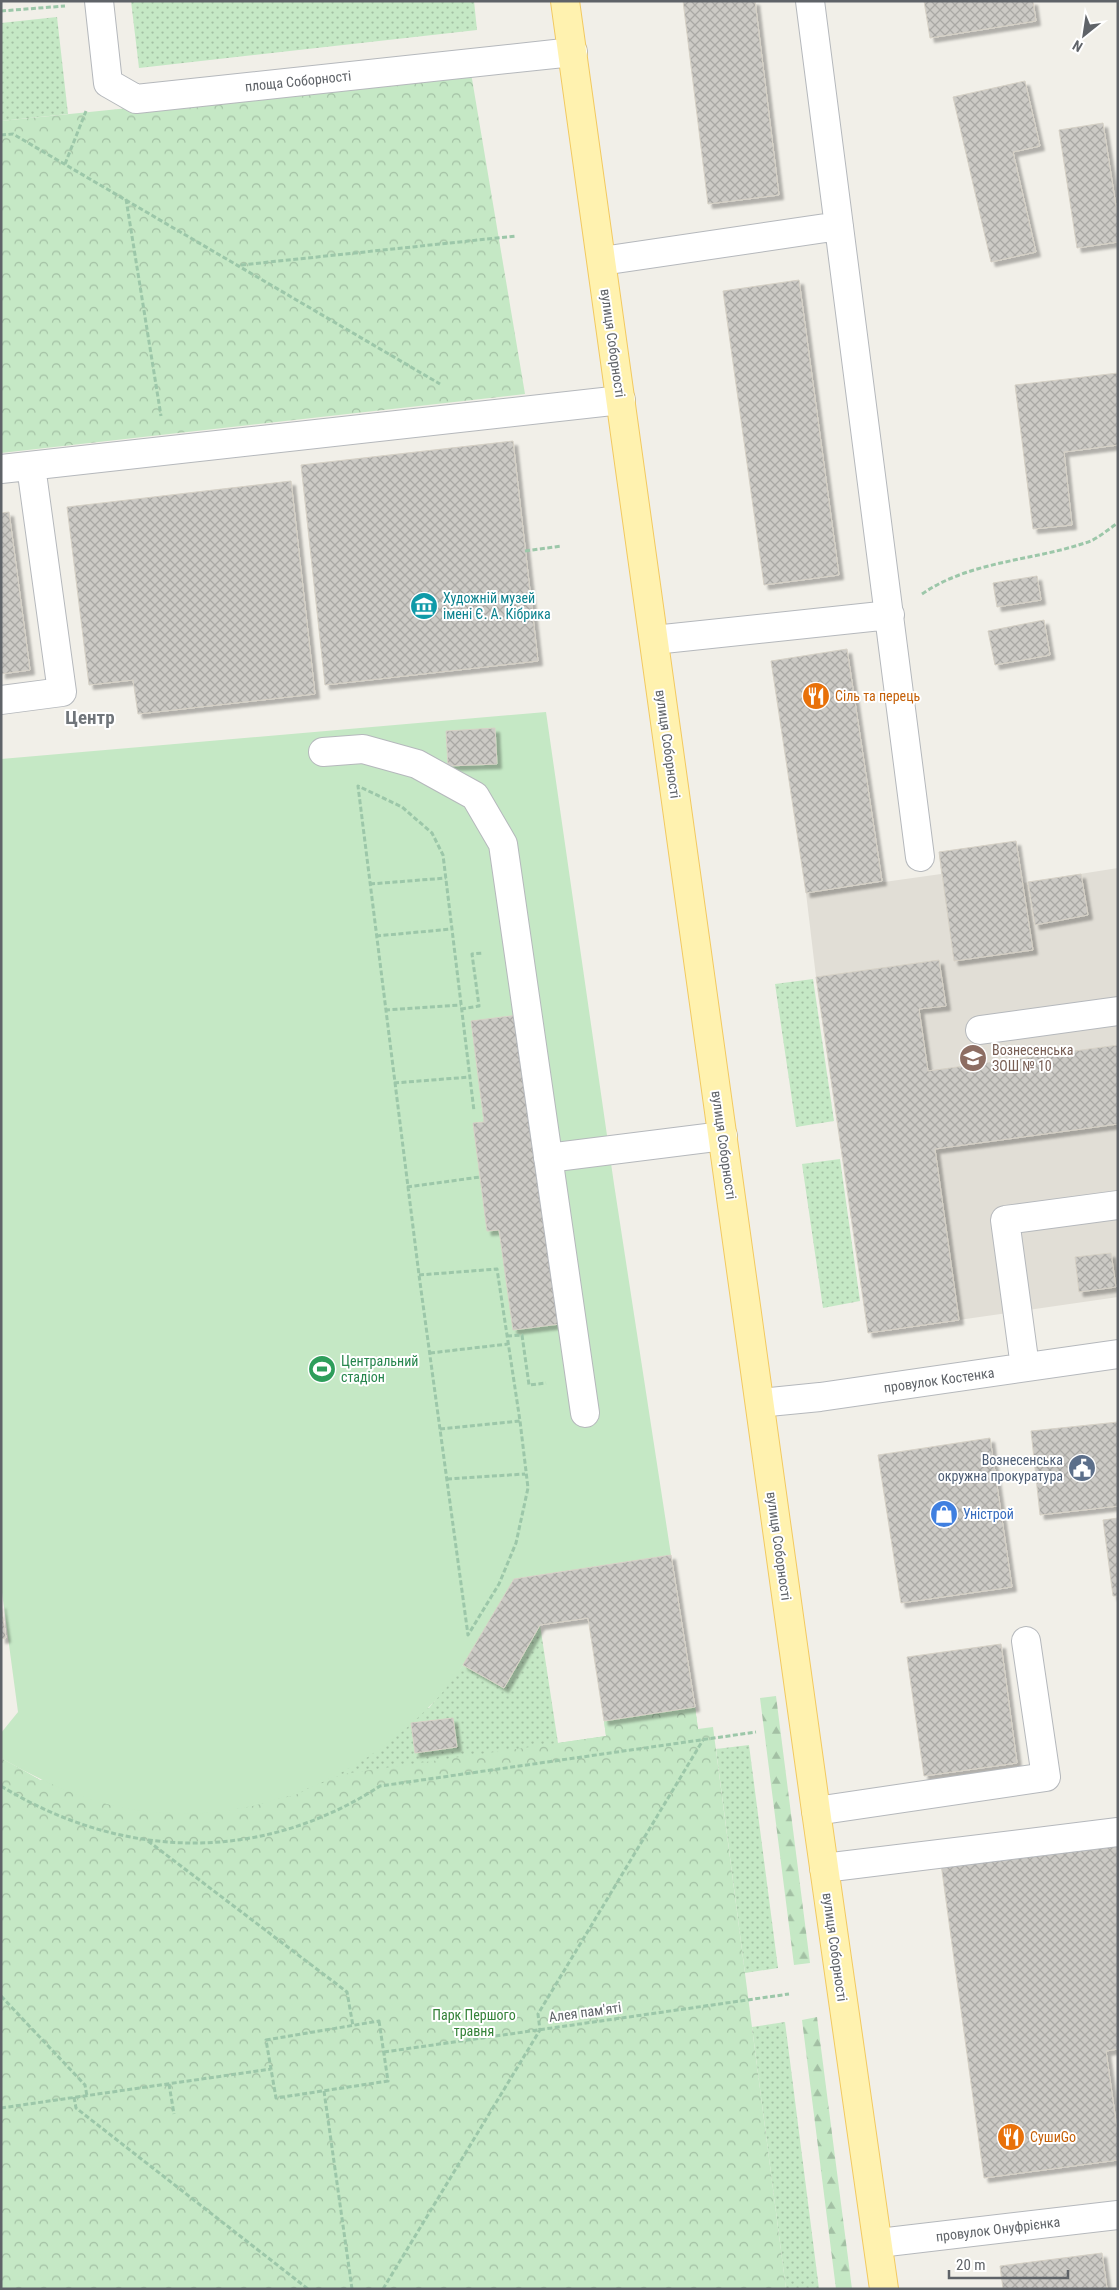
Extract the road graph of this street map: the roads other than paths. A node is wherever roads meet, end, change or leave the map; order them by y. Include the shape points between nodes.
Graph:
1 (565, 1) edge
2 (810, 1) edge
3 (99, 3) edge
4 (573, 52) junction
5 (839, 226) junction
6 (602, 261) junction
7 (621, 400) junction
8 (31, 466) junction
9 (1, 469) edge
10 (890, 615) junction
11 (654, 640) junction
12 (1, 700) edge
13 (323, 752) dead end
14 (920, 857) dead end
15 (1118, 1011) edge
16 (980, 1030) dead end
17 (723, 1136) junction
18 (548, 1158) junction
19 (1118, 1205) edge
20 (1118, 1354) edge
21 (1025, 1367) junction
22 (760, 1403) junction
23 (585, 1413) dead end
24 (1026, 1641) dead end
25 (816, 1811) junction
26 (1118, 1832) edge
27 (824, 1868) junction
28 (1118, 2214) edge
29 (878, 2243) junction
30 (884, 2289) edge

1 - 4 main road, вулиця Соборності
2 - 5 street
3 - 4 street, площа Соборності via 108,83 136,99
4 - 6 main road, вулиця Соборності
5 - 6 street
5 - 10 street
6 - 7 main road, вулиця Соборності
7 - 8 street
7 - 11 main road, вулиця Соборності
8 - 9 street
8 - 12 street via 62,692
10 - 11 street
10 - 14 street
11 - 17 main road, вулиця Соборності
13 - 18 street via 364,749 417,764 475,796 503,844
15 - 16 street
17 - 18 street
17 - 22 main road, вулиця Соборності
18 - 23 street
19 - 21 street via 1005,1220
20 - 21 street, провулок Костенка
21 - 22 street, провулок Костенка
22 - 25 main road, вулиця Соборності
24 - 25 street via 1046,1777
25 - 27 main road, вулиця Соборності
26 - 27 street
27 - 29 main road, вулиця Соборності
28 - 29 street, провулок Онуфрієнка
29 - 30 main road, вулиця Соборності

